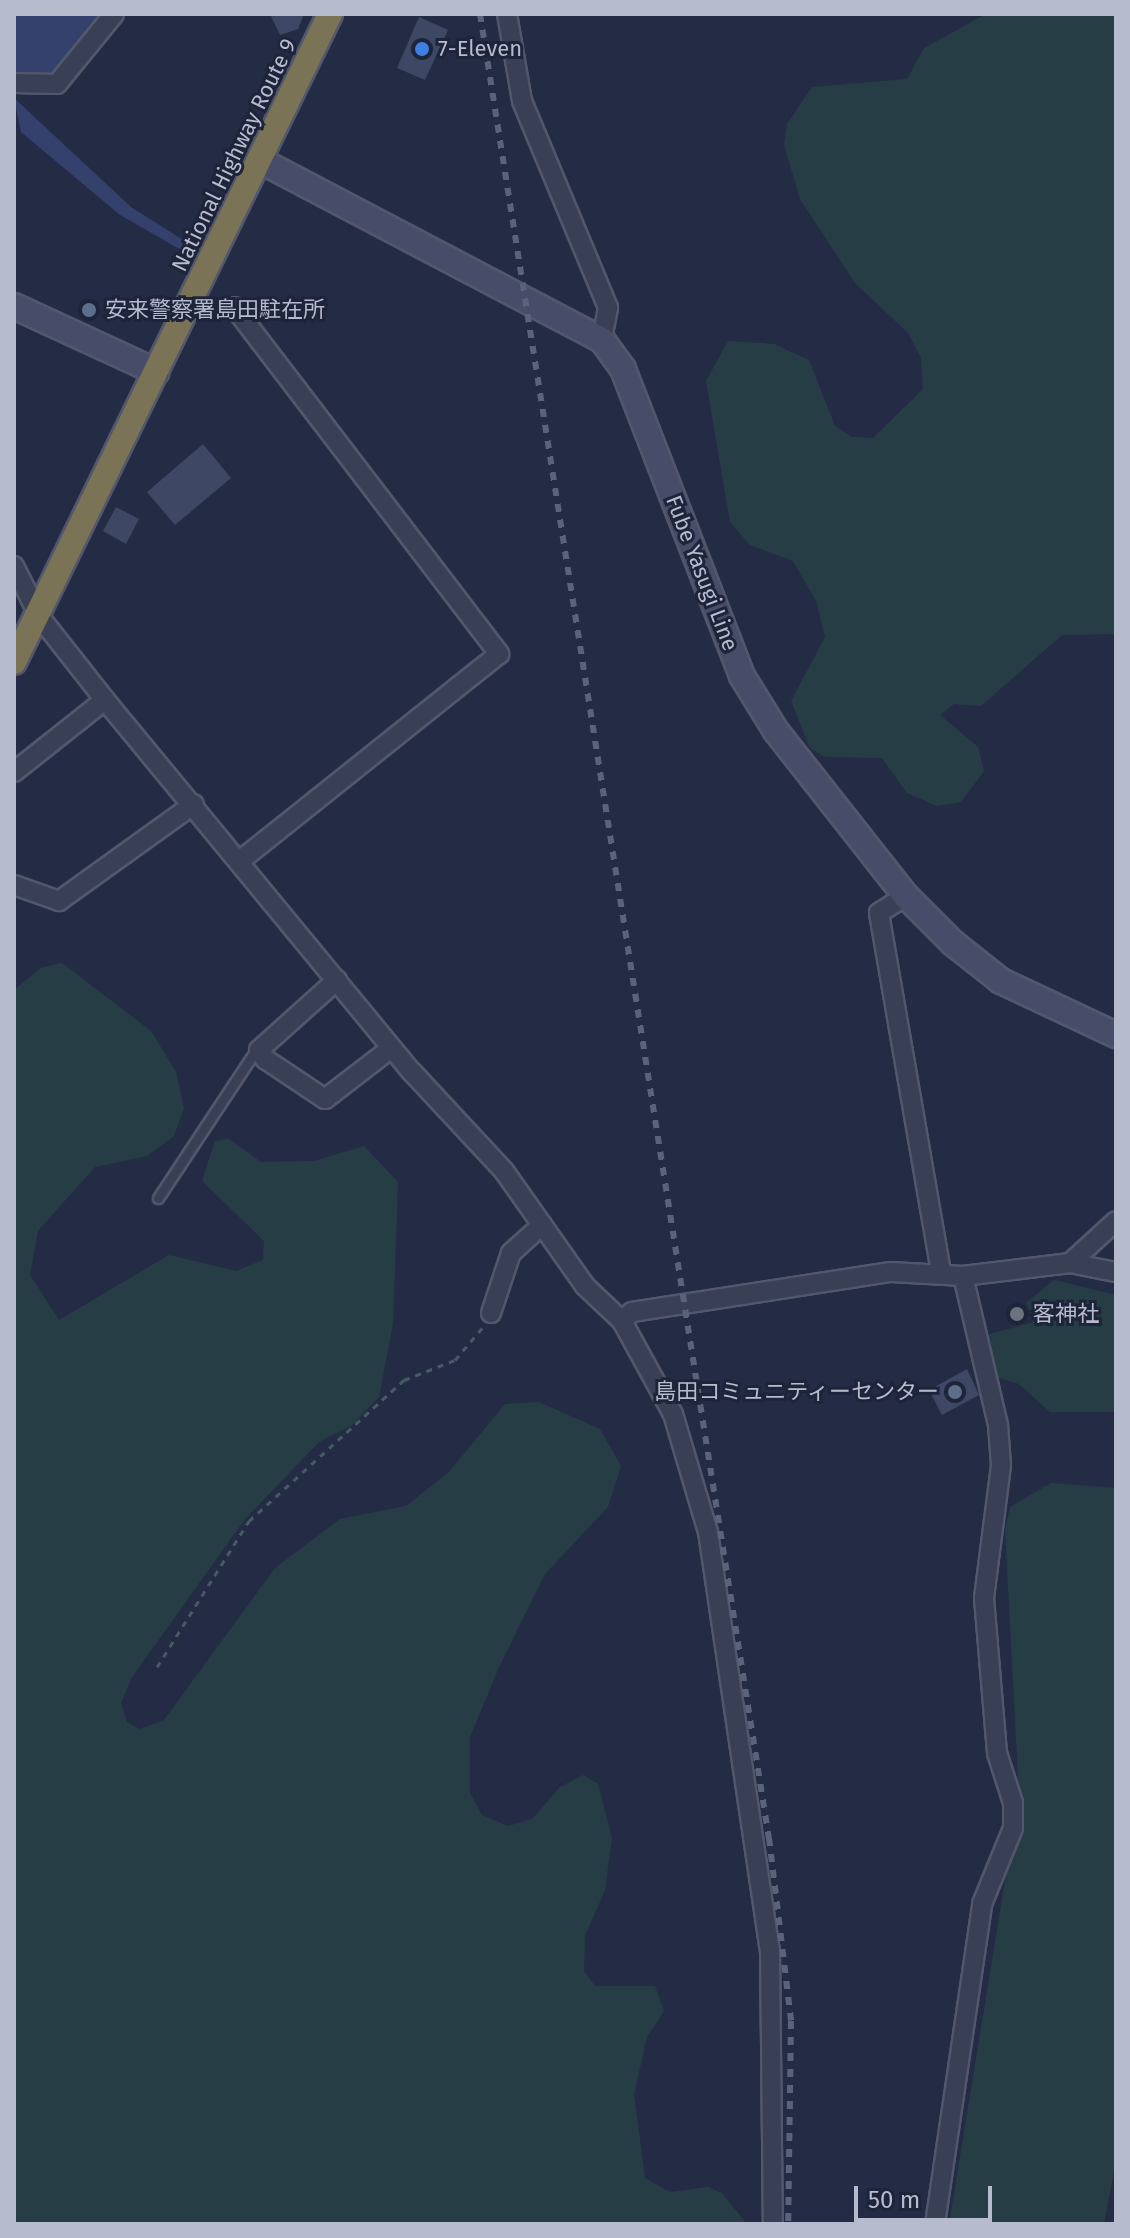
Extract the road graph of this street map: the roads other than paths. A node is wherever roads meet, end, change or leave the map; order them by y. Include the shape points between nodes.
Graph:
1 (114, 14) edge
2 (330, 14) edge
3 (507, 14) edge
4 (14, 83) edge
5 (261, 161) junction
6 (14, 306) edge
7 (234, 307) dead end
8 (602, 340) junction
9 (157, 372) junction
10 (14, 566) edge
11 (39, 616) junction
12 (14, 662) edge
13 (105, 700) junction
14 (14, 772) edge
15 (194, 804) junction
16 (240, 861) junction
17 (14, 885) edge
18 (906, 896) junction
19 (337, 980) junction
20 (1116, 1035) edge
21 (386, 1052) dead end
22 (256, 1053) junction
23 (158, 1198) dead end
24 (1116, 1221) edge
25 (542, 1225) junction
26 (1070, 1263) junction
27 (941, 1271) junction
28 (1116, 1272) edge
29 (963, 1276) junction
30 (491, 1313) road end
31 (622, 1321) junction
32 (773, 2224) edge
33 (935, 2224) edge

1 - 4 street via 57,84
2 - 5 highway, National Highway Route 9
3 - 8 street via 522,101 608,308
5 - 8 main road, Fube Yasugi Line
5 - 9 highway, National Highway Route 9
6 - 9 main road
7 - 16 street via 499,654
8 - 18 main road, Fube Yasugi Line via 623,369 742,676 776,731
9 - 11 highway, National Highway Route 9
10 - 11 street
11 - 12 highway, National Highway Route 9
11 - 13 street
13 - 14 street
13 - 15 street
15 - 16 street
15 - 17 street via 59,901
16 - 19 street
18 - 20 main road, Fube Yasugi Line via 1001,981
18 - 27 street via 879,913
19 - 22 street
19 - 25 street via 504,1171
21 - 22 street via 320,1099
22 - 23 lane
24 - 26 street
25 - 30 street via 511,1253
25 - 31 street via 585,1286
26 - 28 street
26 - 29 street
27 - 29 street
27 - 31 street via 724,1297 632,1312
29 - 33 street via 999,1438 984,1598 997,1753 1013,1803 1013,1828 982,1904
31 - 32 street via 673,1414 708,1532 770,1950

